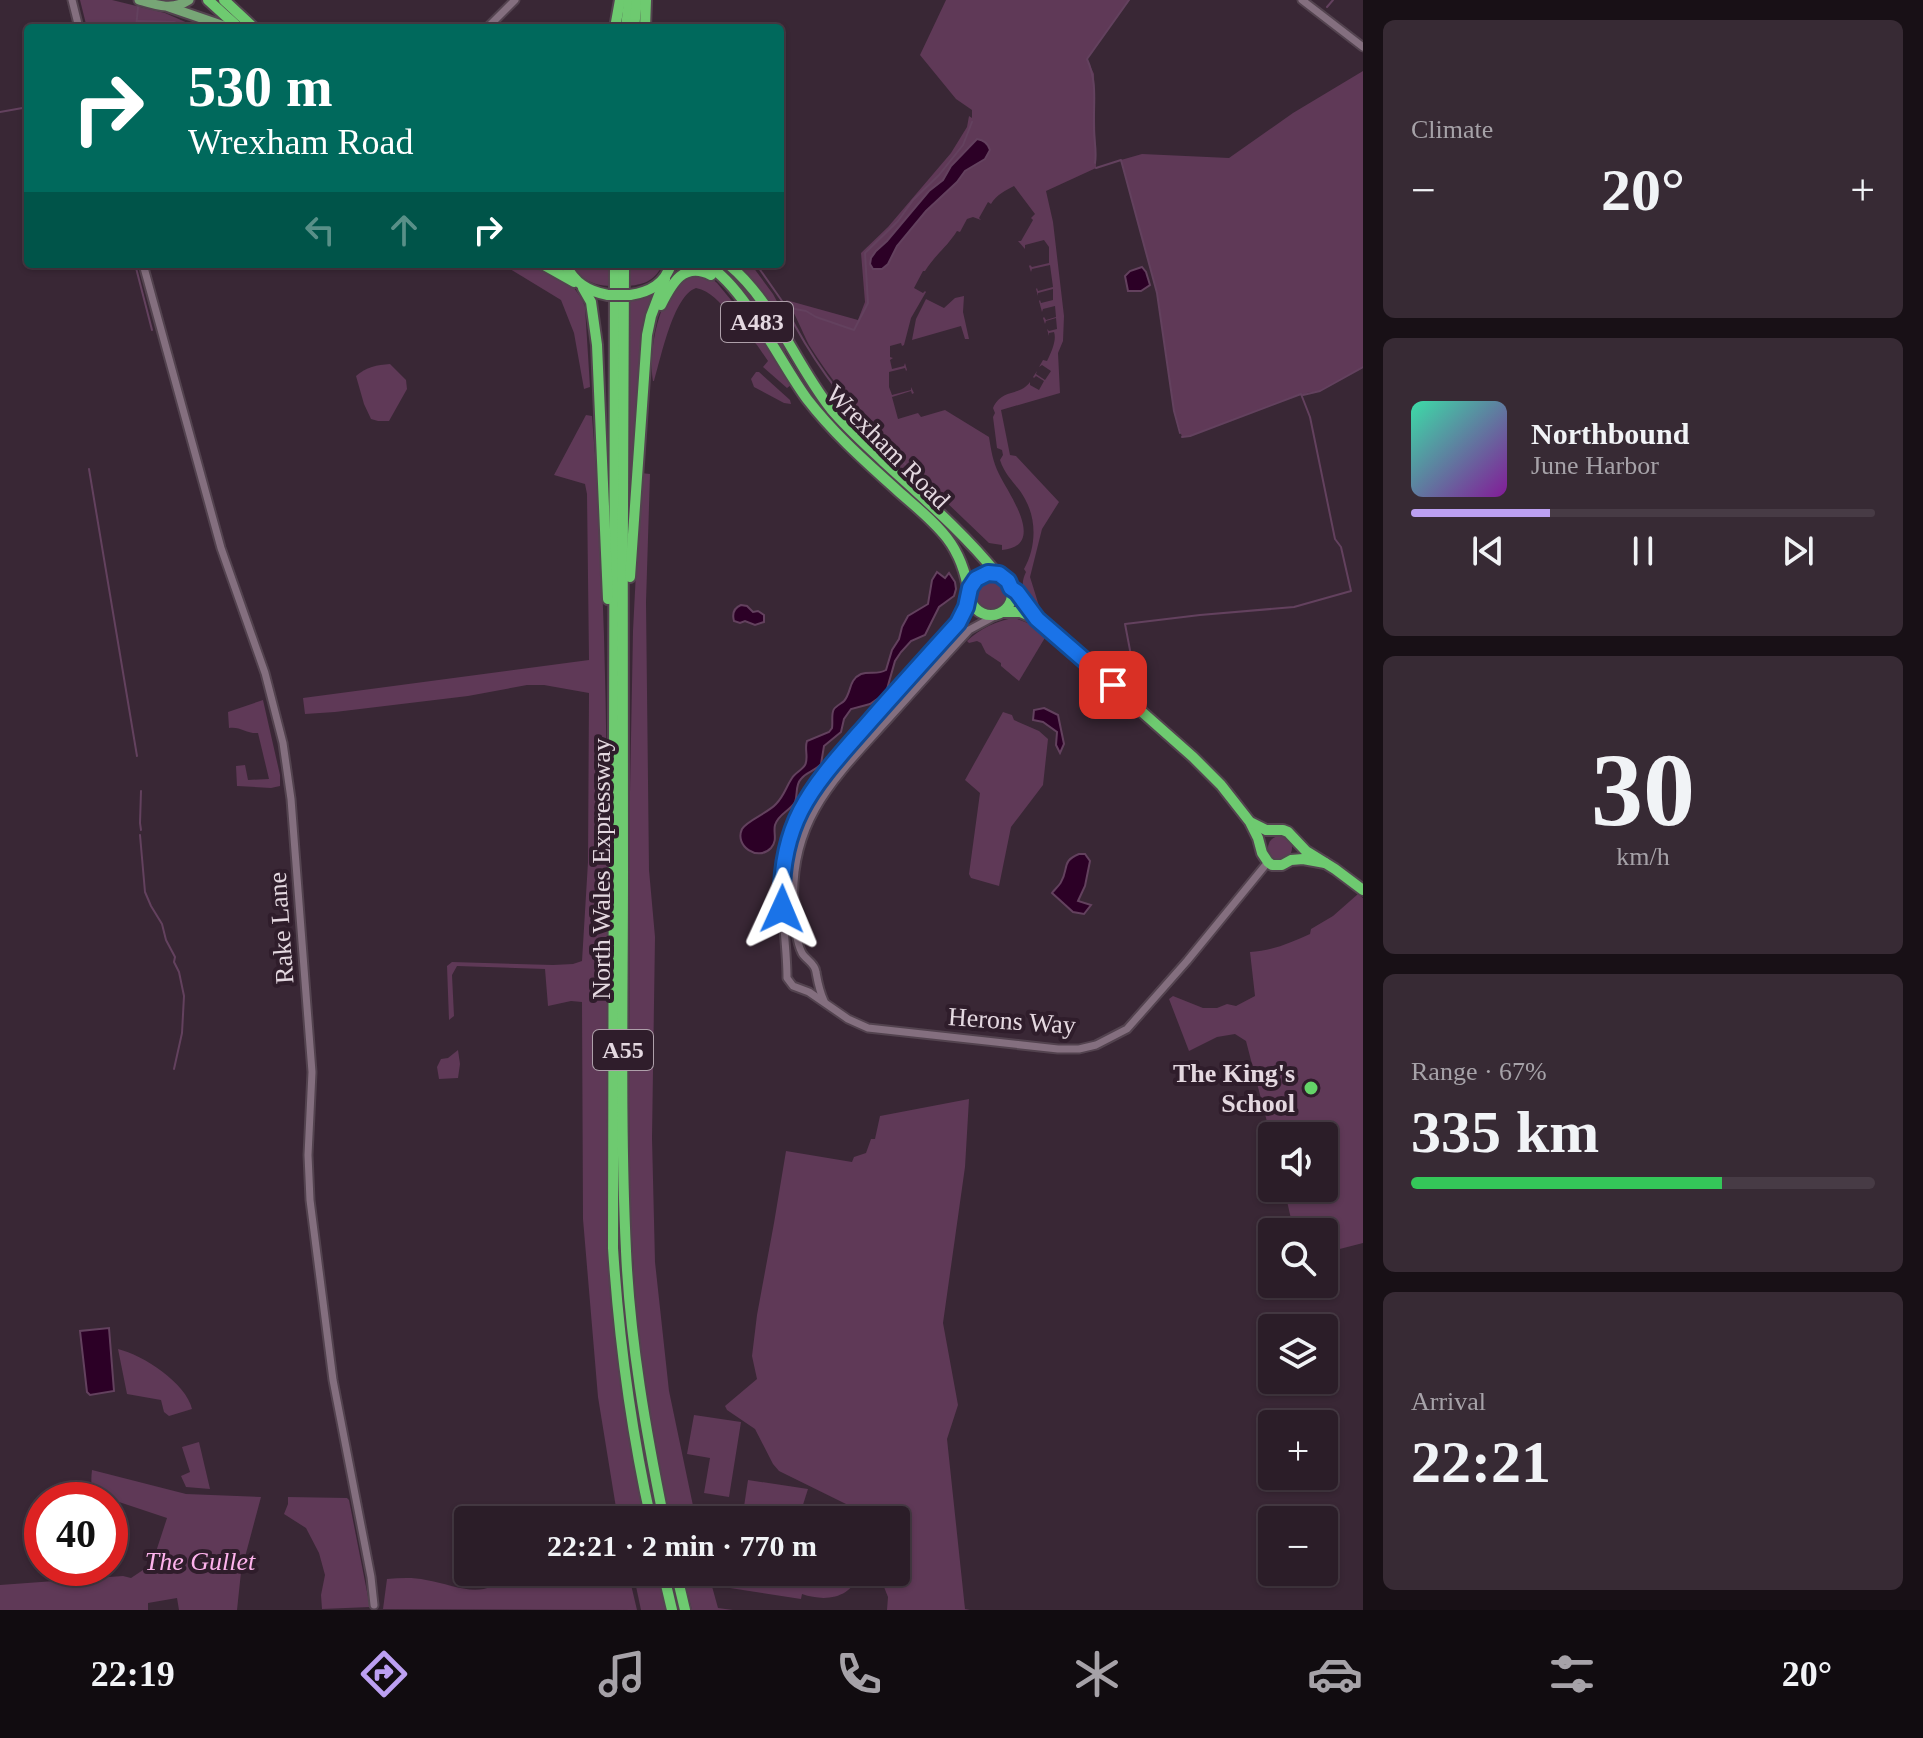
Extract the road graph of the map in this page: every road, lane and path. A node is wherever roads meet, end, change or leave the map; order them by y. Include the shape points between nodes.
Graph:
1 (72, 0) edge
2 (139, 0) edge
3 (189, 0) edge
4 (208, 0) edge
5 (224, 0) edge
6 (515, 0) edge
7 (620, 0) edge
8 (629, 0) edge
9 (637, 0) edge
10 (646, 0) edge
11 (1302, 0) edge
12 (175, 4) edge
13 (78, 24) edge
14 (221, 24) edge
15 (235, 24) edge
16 (250, 24) edge
17 (491, 24) edge
18 (616, 24) edge
19 (626, 24) edge
20 (634, 24) edge
21 (645, 24) edge
22 (1363, 47) edge
23 (144, 268) edge
24 (549, 268) edge
25 (568, 268) edge
26 (615, 268) edge
27 (624, 268) edge
28 (669, 268) edge
29 (682, 268) edge
30 (714, 268) edge
31 (732, 268) edge
32 (666, 277) junction
33 (581, 286) junction
34 (746, 305) junction
35 (645, 382) junction
36 (997, 574) junction
37 (1011, 588) junction
38 (969, 595) junction
39 (999, 614) junction
40 (1037, 619) junction
41 (623, 733) junction
42 (614, 804) junction
43 (1250, 822) junction
44 (1272, 831) junction
45 (1295, 840) junction
46 (1261, 848) junction
47 (1291, 860) junction
48 (1268, 862) junction
49 (1325, 863) junction
50 (1363, 890) edge
51 (807, 961) junction
52 (787, 971) junction
53 (816, 978) junction
54 (801, 989) junction
55 (824, 1001) junction
56 (648, 1506) edge
57 (661, 1506) edge
58 (666, 1586) edge
59 (679, 1586) edge
60 (374, 1605) dead end
61 (672, 1610) edge
62 (685, 1610) edge

1 - 13 street
2 - 12 main road
3 - 12 main road
4 - 15 highway
5 - 16 highway
6 - 17 street
7 - 18 highway
8 - 19 highway
9 - 20 highway
10 - 21 highway
11 - 22 street
12 - 14 main road
23 - 60 street, Rake Lane via 221,548 265,673 288,768 312,1072 310,1200 333,1380
24 - 33 highway
25 - 33 highway
26 - 42 highway, North Wales Expressway / A55
27 - 41 highway, North Wales Expressway / A55
28 - 32 highway
29 - 32 highway
30 - 34 highway, Wrexham Road / A483
31 - 36 highway, Wrexham Road / A483 via 757,294 832,410
32 - 33 highway, bridge via 649,290 630,295
32 - 35 highway via 647,335
33 - 42 highway via 591,302 597,345
34 - 35 highway via 709,273 683,274 669,288 658,312
34 - 38 highway, Wrexham Road / A483 via 830,427 947,538 964,568
35 - 41 highway
36 - 37 highway
36 - 38 highway via 976,579
37 - 39 highway via 1011,602
37 - 40 highway
38 - 39 highway via 977,611
38 - 52 street via 958,623 839,756 800,810 783,865
39 - 40 highway via 1020,612
39 - 51 street via 959,640 816,806 798,852 793,888 797,936
40 - 43 highway via 1193,757
41 - 57 highway, North Wales Expressway / A55 via 626,1252 640,1388
42 - 56 highway, North Wales Expressway / A55 via 613,1248 621,1349
43 - 44 highway
43 - 46 highway
44 - 45 highway via 1283,830
44 - 46 highway
45 - 47 highway
45 - 49 highway
46 - 48 highway
47 - 48 highway via 1277,866
47 - 49 highway
48 - 55 street, Herons Way via 1127,1029 1096,1045 1058,1049 879,1030 856,1023
49 - 50 highway
51 - 52 street via 796,961
51 - 53 street
52 - 54 street via 789,982
53 - 54 street
53 - 55 street
54 - 55 street, Herons Way
58 - 61 highway
59 - 62 highway

